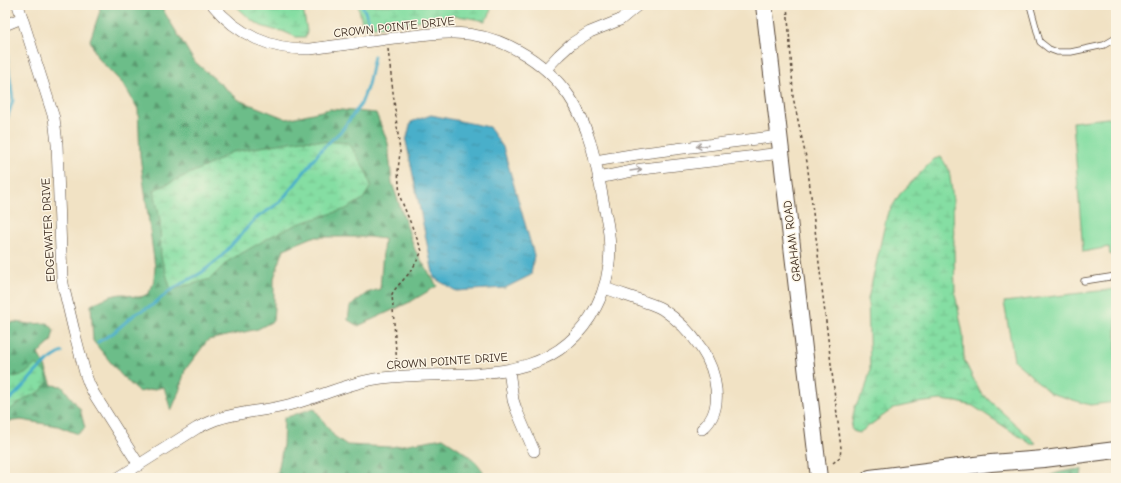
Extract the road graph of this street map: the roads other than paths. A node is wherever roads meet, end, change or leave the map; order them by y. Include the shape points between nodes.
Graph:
1 (18, 5) edge
2 (213, 5) edge
3 (638, 5) edge
4 (764, 5) edge
5 (1030, 5) edge
6 (22, 18) junction
7 (5, 25) edge
8 (1116, 38) edge
9 (546, 69) junction
10 (780, 136) junction
11 (718, 144) junction
12 (661, 150) junction
13 (782, 153) junction
14 (720, 160) junction
15 (595, 162) junction
16 (663, 167) junction
17 (598, 178) junction
18 (1116, 276) edge
19 (1084, 281) dead end
20 (604, 288) junction
21 (509, 370) junction
22 (702, 429) dead end
23 (1116, 450) edge
24 (534, 451) dead end
25 (139, 465) junction
26 (118, 478) edge
27 (819, 478) edge
28 (870, 478) edge

1 - 6 street, EDGEWATER DRIVE
2 - 9 street, CROWN POINTE DRIVE via 245,33 277,46 310,49 433,34 472,34 506,44 526,54
3 - 9 street via 620,20 590,32 571,44
4 - 10 main road, GRAHAM ROAD
5 - 8 lane via 1040,42 1049,49 1071,52 1104,45
6 - 7 street
6 - 25 street, EDGEWATER DRIVE via 54,118 62,278 85,373 94,394
9 - 15 street, CROWN POINTE DRIVE via 576,108
10 - 11 street
10 - 13 main road, GRAHAM ROAD
11 -> 12 street
11 - 14 street
12 - 15 street
12 - 16 street
13 - 14 street
13 - 27 main road, GRAHAM ROAD
14 - 16 street
15 - 17 street, CROWN POINTE DRIVE
17 -> 16 street
17 - 20 street, CROWN POINTE DRIVE via 611,248
18 - 19 lane
20 - 21 street, CROWN POINTE DRIVE via 586,323 566,345 546,358
20 - 22 street via 661,308 680,323 702,349 711,368 717,396 714,414
21 - 24 street via 513,400
21 - 25 street, CROWN POINTE DRIVE via 371,380 282,407 220,418 197,428
23 - 28 main road
25 - 26 street, CROWN POINTE DRIVE

